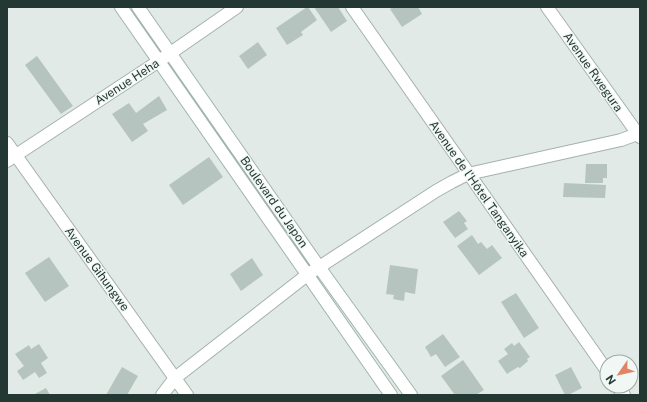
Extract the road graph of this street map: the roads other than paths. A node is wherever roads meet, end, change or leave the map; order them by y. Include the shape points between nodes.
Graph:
1 (121, 7) edge
2 (138, 7) edge
3 (237, 7) edge
4 (352, 7) edge
5 (547, 7) edge
6 (170, 54) junction
7 (159, 61) junction
8 (639, 135) edge
9 (7, 143) edge
10 (11, 158) edge
11 (468, 174) junction
12 (319, 267) junction
13 (307, 275) junction
14 (599, 360) edge
15 (175, 378) junction
16 (162, 395) edge
17 (187, 395) edge
18 (391, 395) edge
19 (411, 395) edge

1 - 7 street, Boulevard du Japon
2 - 6 street, Boulevard du Japon
3 - 6 street, Avenue Heha
4 - 11 street, Avenue de l'Hôtel Tanganyika
5 - 8 street, Avenue Rwegura
6 - 7 street, Avenue Heha
6 - 12 street, Boulevard du Japon
7 - 10 street, Avenue Heha
7 - 13 street, Boulevard du Japon
8 - 11 street
9 - 10 street, Avenue Gihungwe
10 - 15 street, Avenue Gihungwe
11 - 12 street via 436,191
11 - 14 street, Avenue de l'Hôtel Tanganyika
12 - 13 street
12 - 19 street, Boulevard du Japon
13 - 15 street
13 - 18 street, Boulevard du Japon
15 - 16 street
15 - 17 street, Avenue Gihungwe

